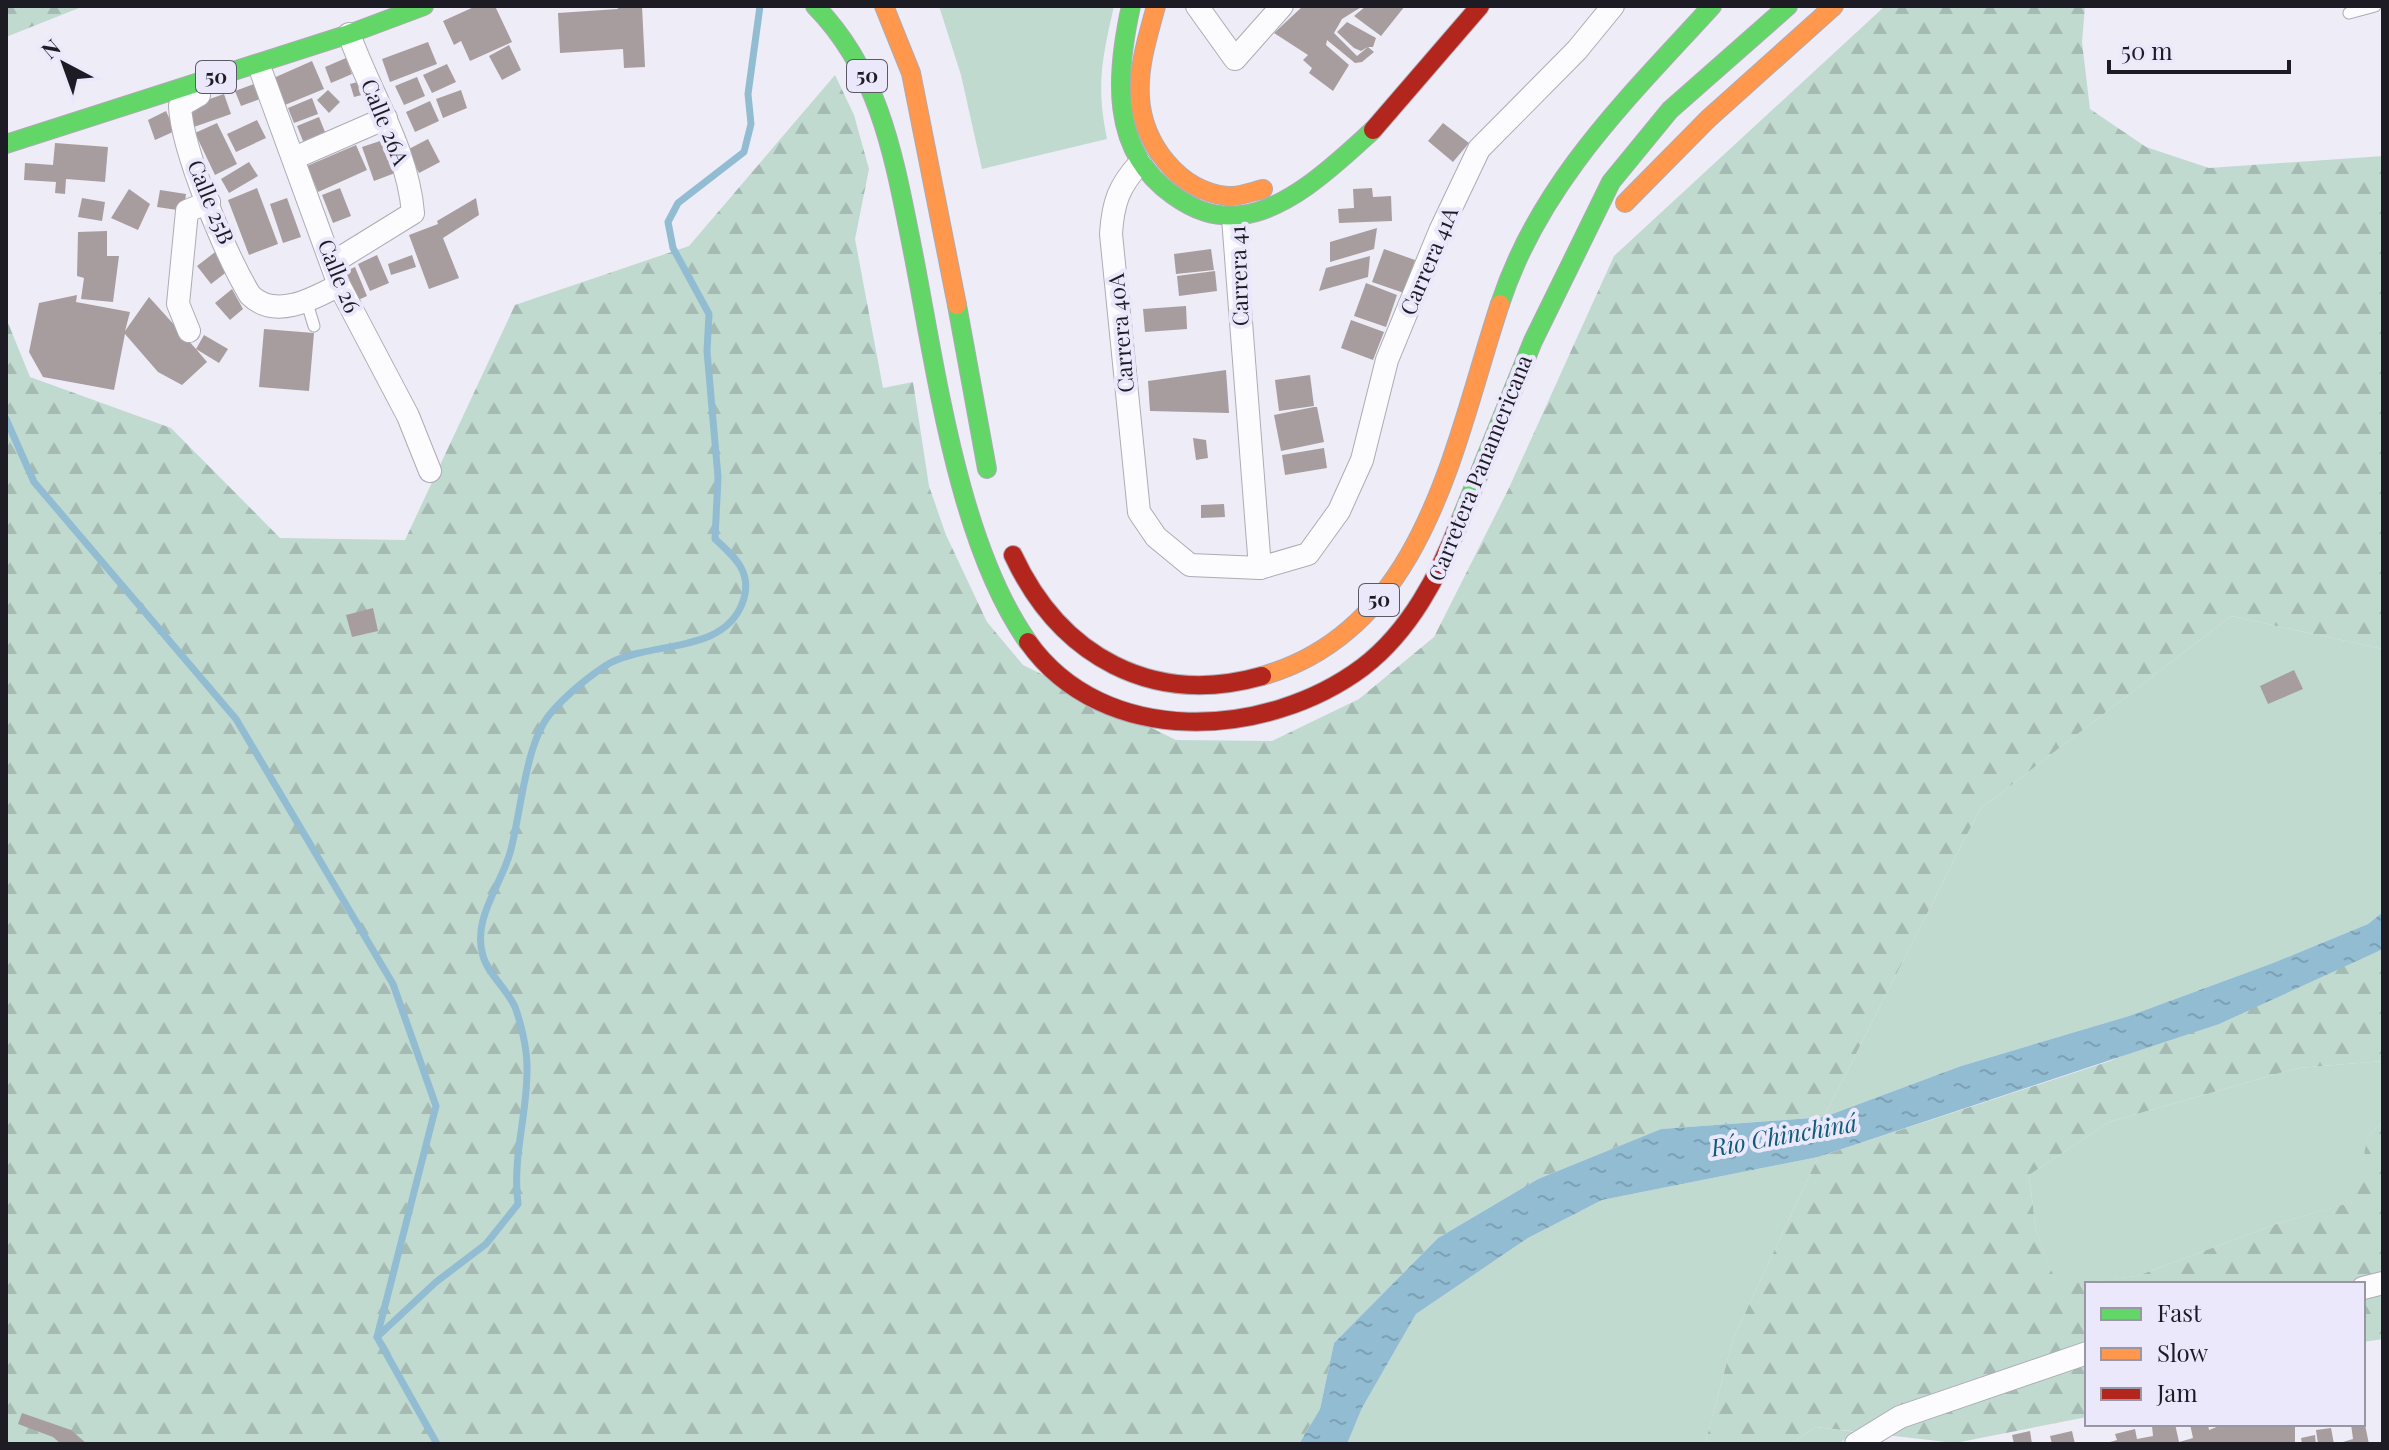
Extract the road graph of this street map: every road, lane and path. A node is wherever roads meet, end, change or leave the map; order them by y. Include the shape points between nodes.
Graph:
1 (424, 6) edge
2 (815, 6) edge
3 (884, 6) edge
4 (1131, 6) edge
5 (1156, 6) edge
6 (1197, 6) edge
7 (1282, 6) edge
8 (1456, 6) edge
9 (1480, 6) edge
10 (1613, 6) edge
11 (1712, 6) edge
12 (1788, 6) edge
13 (1834, 6) edge
14 (2375, 6) edge
15 (2349, 13) dead end
16 (1426, 40) dead end
17 (352, 41) junction
18 (262, 74) junction
19 (386, 118) junction
20 (6, 144) edge
21 (1326, 146) dead end
22 (294, 158) junction
23 (1140, 163) junction
24 (209, 202) junction
25 (1233, 218) junction
26 (332, 263) junction
27 (1564, 273) junction
28 (339, 285) junction
29 (307, 303) junction
30 (314, 326) dead end
31 (189, 331) dead end
32 (430, 471) dead end
33 (992, 490) dead end
34 (1008, 541) dead end
35 (1260, 568) junction
36 (2085, 1354) edge
37 (1856, 1444) edge

1 - 17 main road, 50
2 - 27 main road, Carretera Panamericana / 50 via 872,84 894,159 972,526 988,566 1018,626 1055,673 1122,710 1217,723 1284,708 1353,676 1386,648 1434,584
3 - 33 main road, 50 via 911,73 928,147
4 - 23 main road via 1117,92 1124,132
5 - 21 main road, Carrera 41 via 1142,62 1141,110 1151,141 1174,169 1208,193 1248,193 1292,174
6 - 7 street via 1235,59
8 - 16 main road
9 - 25 main road, Carrera 41 via 1359,143 1316,182 1285,202
10 - 35 street, Carrera 41A via 1479,149 1387,360 1362,460 1339,511 1308,554
11 - 34 main road, Carretera Panamericana / 50 via 1600,128 1555,188 1513,265 1431,512 1405,568 1340,638 1306,661 1240,683 1168,683 1136,676 1095,657 1063,631 1039,603
12 - 27 main road, Carretera Panamericana / 50 via 1650,132 1610,184
13 - 27 main road via 1632,193
14 - 15 lane
17 - 18 street
17 - 19 street, Calle 26A
17 - 20 main road, 50
18 - 22 street, Calle 26
18 - 24 street, Calle 25B via 180,106 181,125
19 - 22 street
19 - 26 street, Calle 26A via 412,193 413,213
22 - 26 street, Calle 26
23 - 25 main road via 1180,204 1217,218
23 - 35 street, Carrera 40A via 1113,202 1111,234 1139,512 1156,537 1190,565
24 - 29 street, Calle 25B via 244,285 258,303
24 - 31 street via 187,211 178,304
25 - 35 street, Carrera 41
26 - 28 street, Calle 26
28 - 29 street
28 - 32 street, Calle 26 via 408,416
29 - 30 lane
36 - 37 street via 1900,1417

